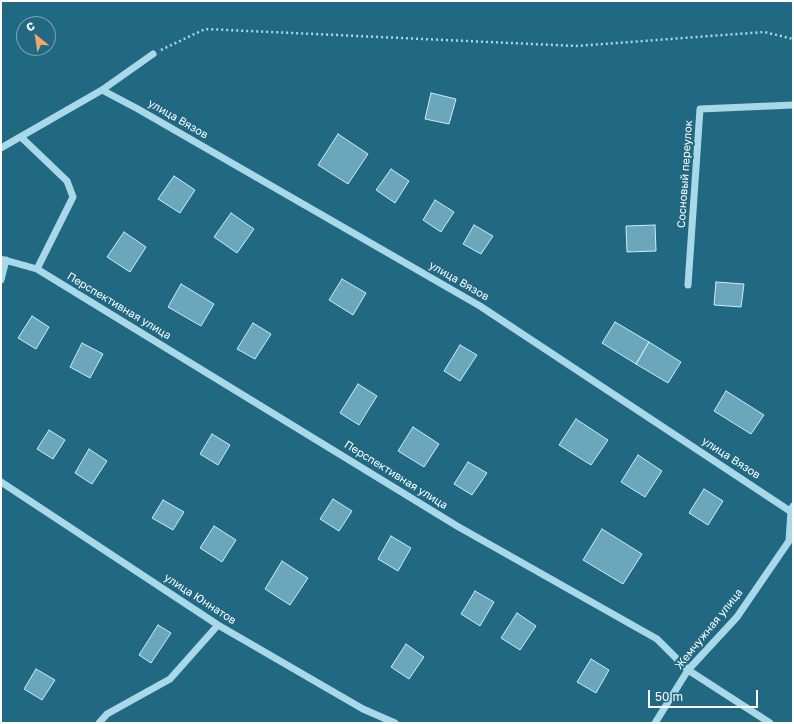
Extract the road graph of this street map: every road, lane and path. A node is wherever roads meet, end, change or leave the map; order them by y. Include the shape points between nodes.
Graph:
1 (793, 39) edge
2 (153, 54) joint
3 (102, 90) junction
4 (793, 104) edge
5 (21, 137) junction
6 (1, 148) edge
7 (4, 260) edge
8 (37, 269) junction
9 (1, 280) edge
10 (688, 285) dead end
11 (1, 482) edge
12 (792, 510) edge
13 (218, 624) junction
14 (688, 670) junction
15 (99, 723) edge
16 (395, 723) edge
17 (655, 723) edge
18 (770, 723) edge

1 - 2 path via 764,32 576,46 205,29
2 - 3 street
3 - 5 street
3 - 12 street, улица Вязов via 480,306
4 - 10 street, Сосновый переулок via 700,109
5 - 6 street
5 - 8 street via 67,181 73,197
7 - 8 street, Перспективная улица
7 - 9 street
8 - 14 street, Перспективная улица via 457,526 656,639
11 - 13 street, улица Юннатов
12 - 14 street, Жемчужная улица via 789,541 736,617
13 - 15 street via 170,679 107,714
13 - 16 street, улица Юннатов via 363,709
14 - 17 street, Жемчужная улица
14 - 18 street, Перспективная улица

